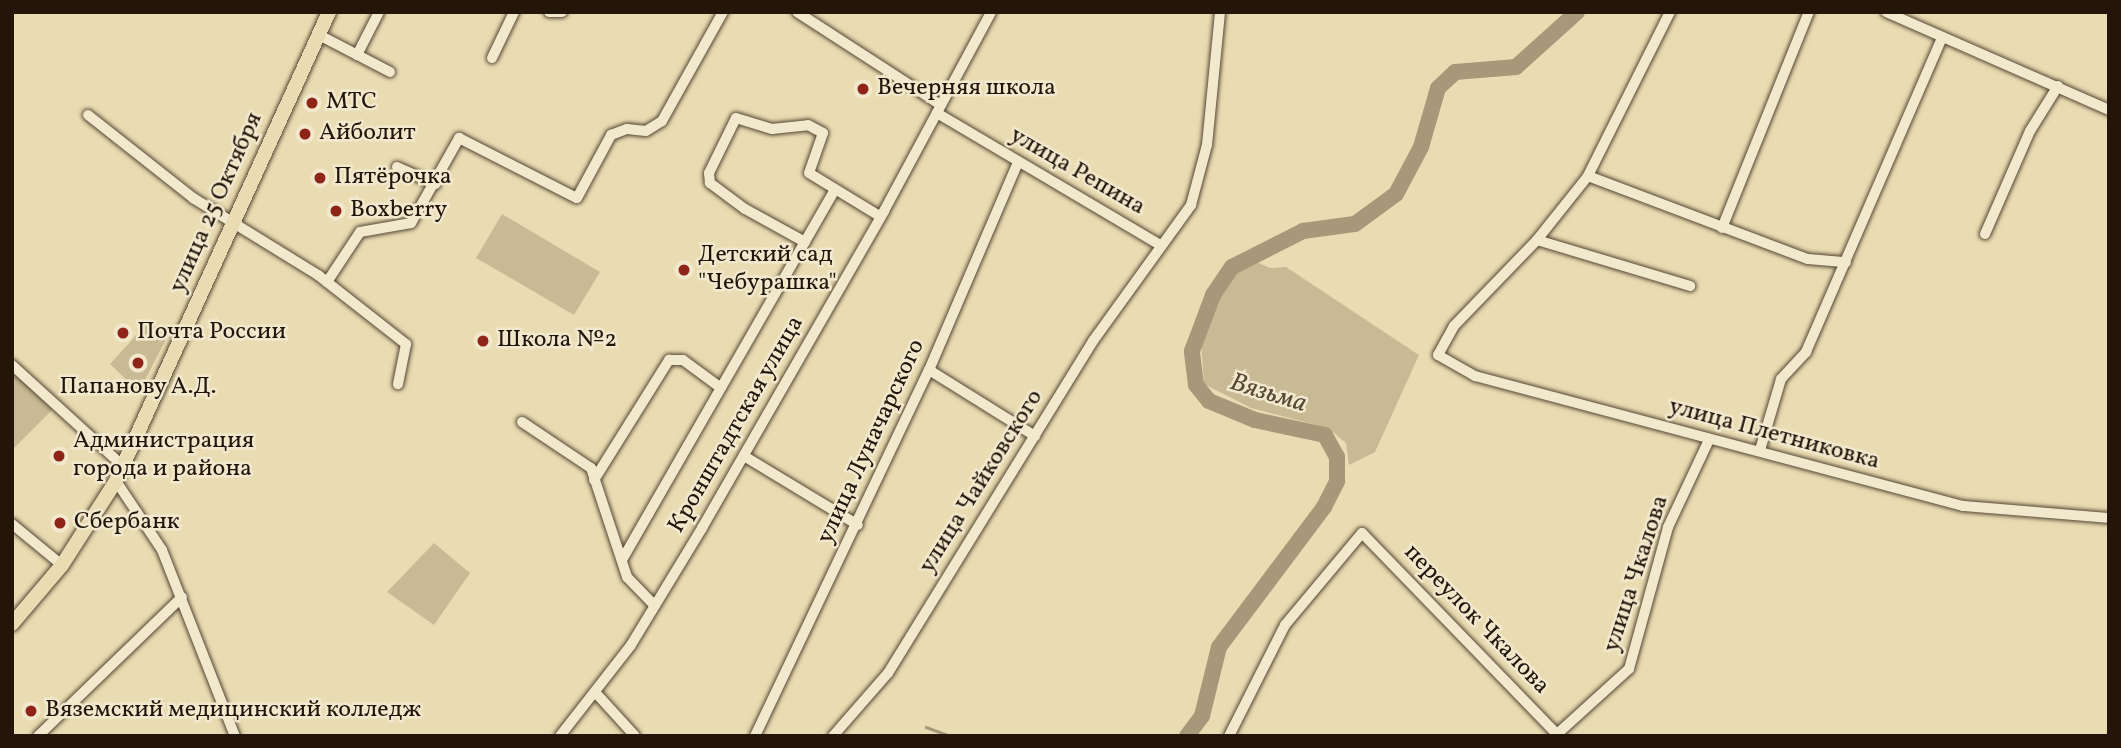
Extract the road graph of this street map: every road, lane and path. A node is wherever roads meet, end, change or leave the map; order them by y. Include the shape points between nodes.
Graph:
1 (330, 12) edge
2 (379, 12) edge
3 (514, 12) edge
4 (549, 12) edge
5 (562, 12) edge
6 (723, 12) edge
7 (797, 12) edge
8 (990, 12) edge
9 (1220, 12) edge
10 (1670, 12) edge
11 (1809, 12) edge
12 (1885, 12) edge
13 (318, 35) junction
14 (1942, 37) junction
15 (357, 55) junction
16 (492, 58) dead end
17 (390, 72) dead end
18 (2059, 86) junction
19 (939, 109) junction
20 (2109, 110) edge
21 (88, 115) dead end
22 (1018, 162) junction
23 (397, 167) dead end
24 (1588, 176) junction
25 (435, 184) junction
26 (835, 190) junction
27 (881, 217) junction
28 (234, 222) junction
29 (1722, 228) junction
30 (1985, 234) dead end
31 (1536, 240) junction
32 (805, 242) junction
33 (1160, 245) junction
34 (1846, 262) junction
35 (327, 282) junction
36 (1690, 286) dead end
37 (12, 365) edge
38 (929, 370) junction
39 (398, 384) dead end
40 (721, 388) junction
41 (522, 422) dead end
42 (1035, 436) junction
43 (1709, 440) junction
44 (1760, 450) junction
45 (744, 456) junction
46 (122, 465) junction
47 (594, 480) junction
48 (116, 481) junction
49 (2109, 518) edge
50 (12, 524) edge
51 (858, 525) junction
52 (622, 560) junction
53 (62, 565) junction
54 (182, 597) junction
55 (655, 606) junction
56 (12, 624) edge
57 (595, 692) junction
58 (1557, 735) edge
59 (38, 736) edge
60 (235, 736) edge
61 (560, 736) edge
62 (635, 736) edge
63 (755, 736) edge
64 (833, 736) edge
65 (1229, 736) edge

1 - 13 main road, улица 25 Октября
2 - 15 street
3 - 16 street
4 - 5 street
6 - 25 street via 662,121 646,131 627,129 611,135 577,198 458,138
7 - 19 street, улица Репина
8 - 19 street, Кронштадтская улица
9 - 33 street, улица Чайковского via 1207,145 1191,205
10 - 24 street
11 - 29 street
12 - 14 street
13 - 15 street
13 - 28 main road, улица 25 Октября
14 - 18 street
14 - 34 street
15 - 17 street
18 - 20 street
18 - 30 street via 2029,131
19 - 22 street, улица Репина
19 - 27 street, Кронштадтская улица
21 - 28 street via 193,198
22 - 33 street, улица Репина
22 - 38 street, улица Луначарского
23 - 25 street
24 - 29 street
24 - 31 street
25 - 35 street via 411,223 353,237
26 - 27 street
26 - 32 street
26 - 32 street via 808,170 824,141 823,133 808,125 772,129 740,118 733,121 709,173 710,183 745,209
27 - 45 street, Кронштадтская улица
28 - 35 street
28 - 46 main road, улица 25 Октября
29 - 34 street via 1808,259
31 - 36 street
31 - 43 street, улица Плетниковка via 1454,326 1438,355 1475,376
32 - 40 street
33 - 42 street, улица Чайковского
34 - 44 street via 1806,352 1781,379
35 - 39 street via 406,344
37 - 46 street
38 - 42 street
38 - 51 street, улица Луначарского
40 - 47 street via 683,360 670,360
40 - 52 street
41 - 47 street via 592,468
42 - 64 street, улица Чайковского via 888,673
43 - 44 street, улица Плетниковка
43 - 58 street, улица Чкалова via 1668,527 1629,669
44 - 49 street, улица Плетниковка via 1963,506
45 - 51 street
45 - 55 street, Кронштадтская улица
46 - 48 main road, улица 25 Октября
47 - 52 street
48 - 53 main road, улица 25 Октября
48 - 54 street via 162,550
50 - 53 street
51 - 63 street, улица Луначарского
52 - 55 street via 627,577
53 - 56 main road, улица 25 Октября
54 - 59 street
54 - 60 street
55 - 57 street, Кронштадтская улица
57 - 61 street, Кронштадтская улица
57 - 62 street
58 - 65 street, переулок Чкалова via 1362,533 1284,625

